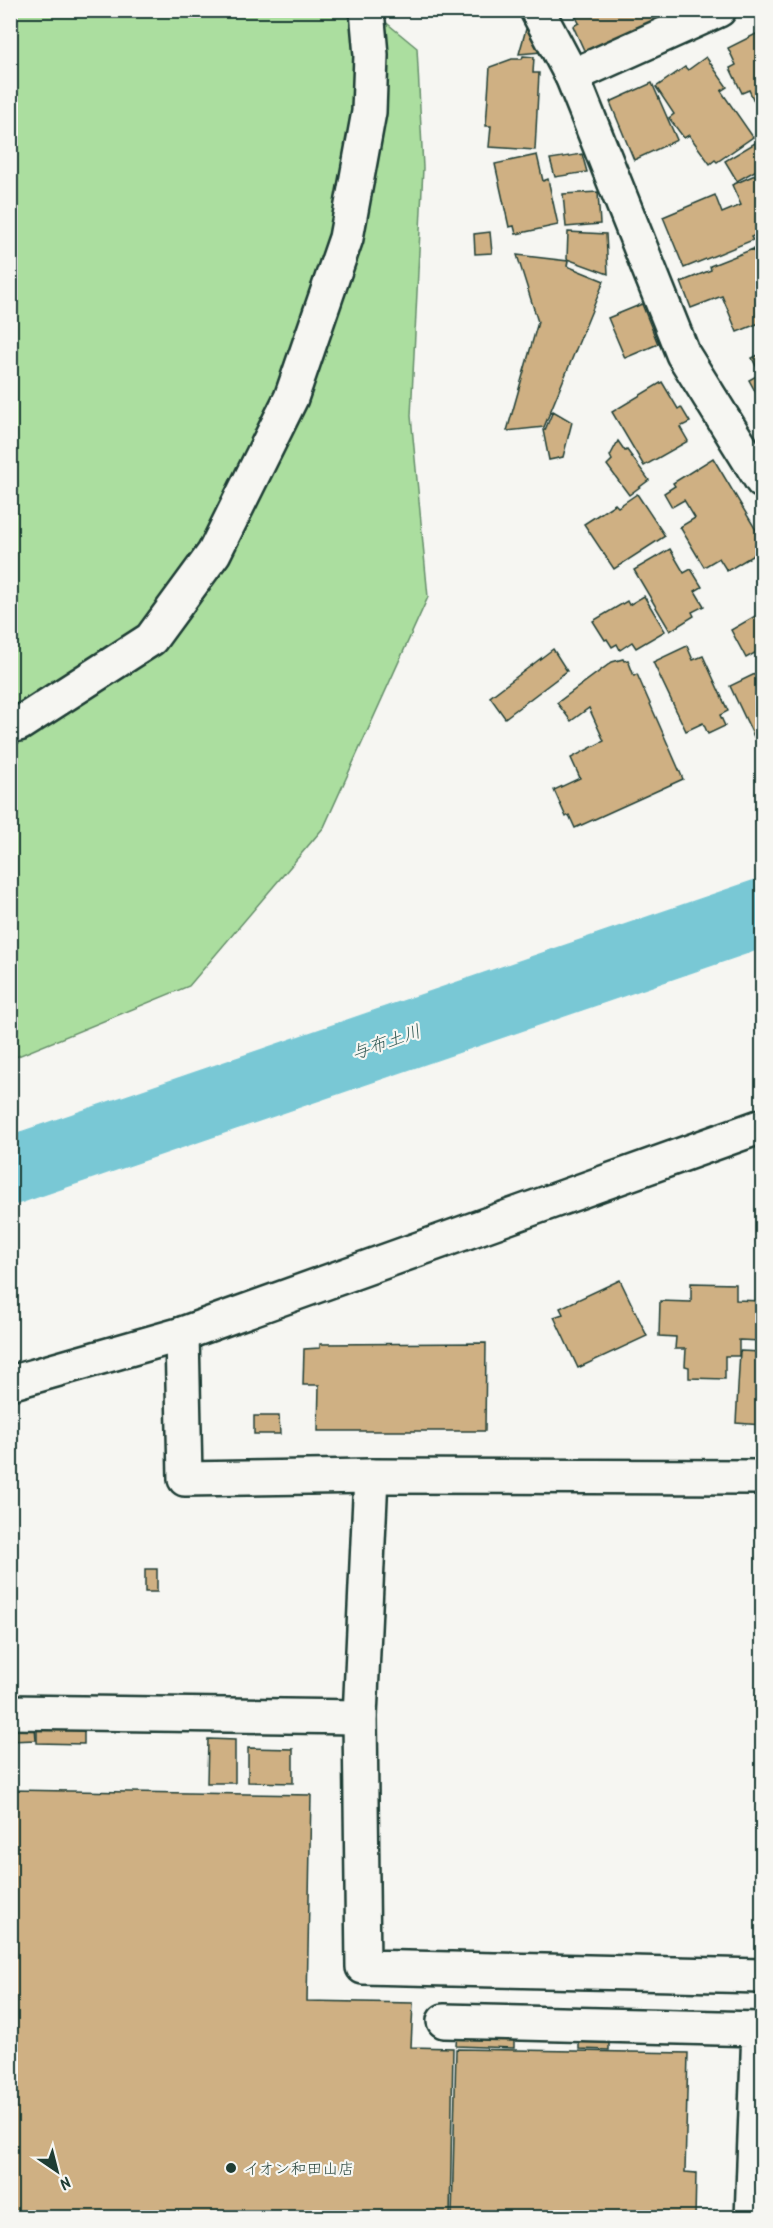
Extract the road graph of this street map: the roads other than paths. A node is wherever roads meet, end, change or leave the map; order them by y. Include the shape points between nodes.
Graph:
1 (367, 10) edge
2 (537, 10) edge
3 (719, 10) edge
4 (572, 76) junction
5 (762, 481) edge
6 (10, 726) edge
7 (762, 1126) edge
8 (182, 1334) junction
9 (10, 1383) edge
10 (371, 1476) junction
11 (762, 1477) edge
12 (10, 1712) edge
13 (360, 1717) junction
14 (762, 1976) edge
15 (444, 2021) dead end
16 (752, 2217) edge

1 - 6 street via 371,55 369,112 346,238 286,409 214,553 151,639 19,724
2 - 4 street
3 - 4 street
4 - 5 street via 683,354
7 - 8 street
8 - 9 street
8 - 10 street via 185,1479
10 - 11 street
10 - 13 street
12 - 13 street
13 - 14 street via 363,1968
15 - 16 street via 759,2029

